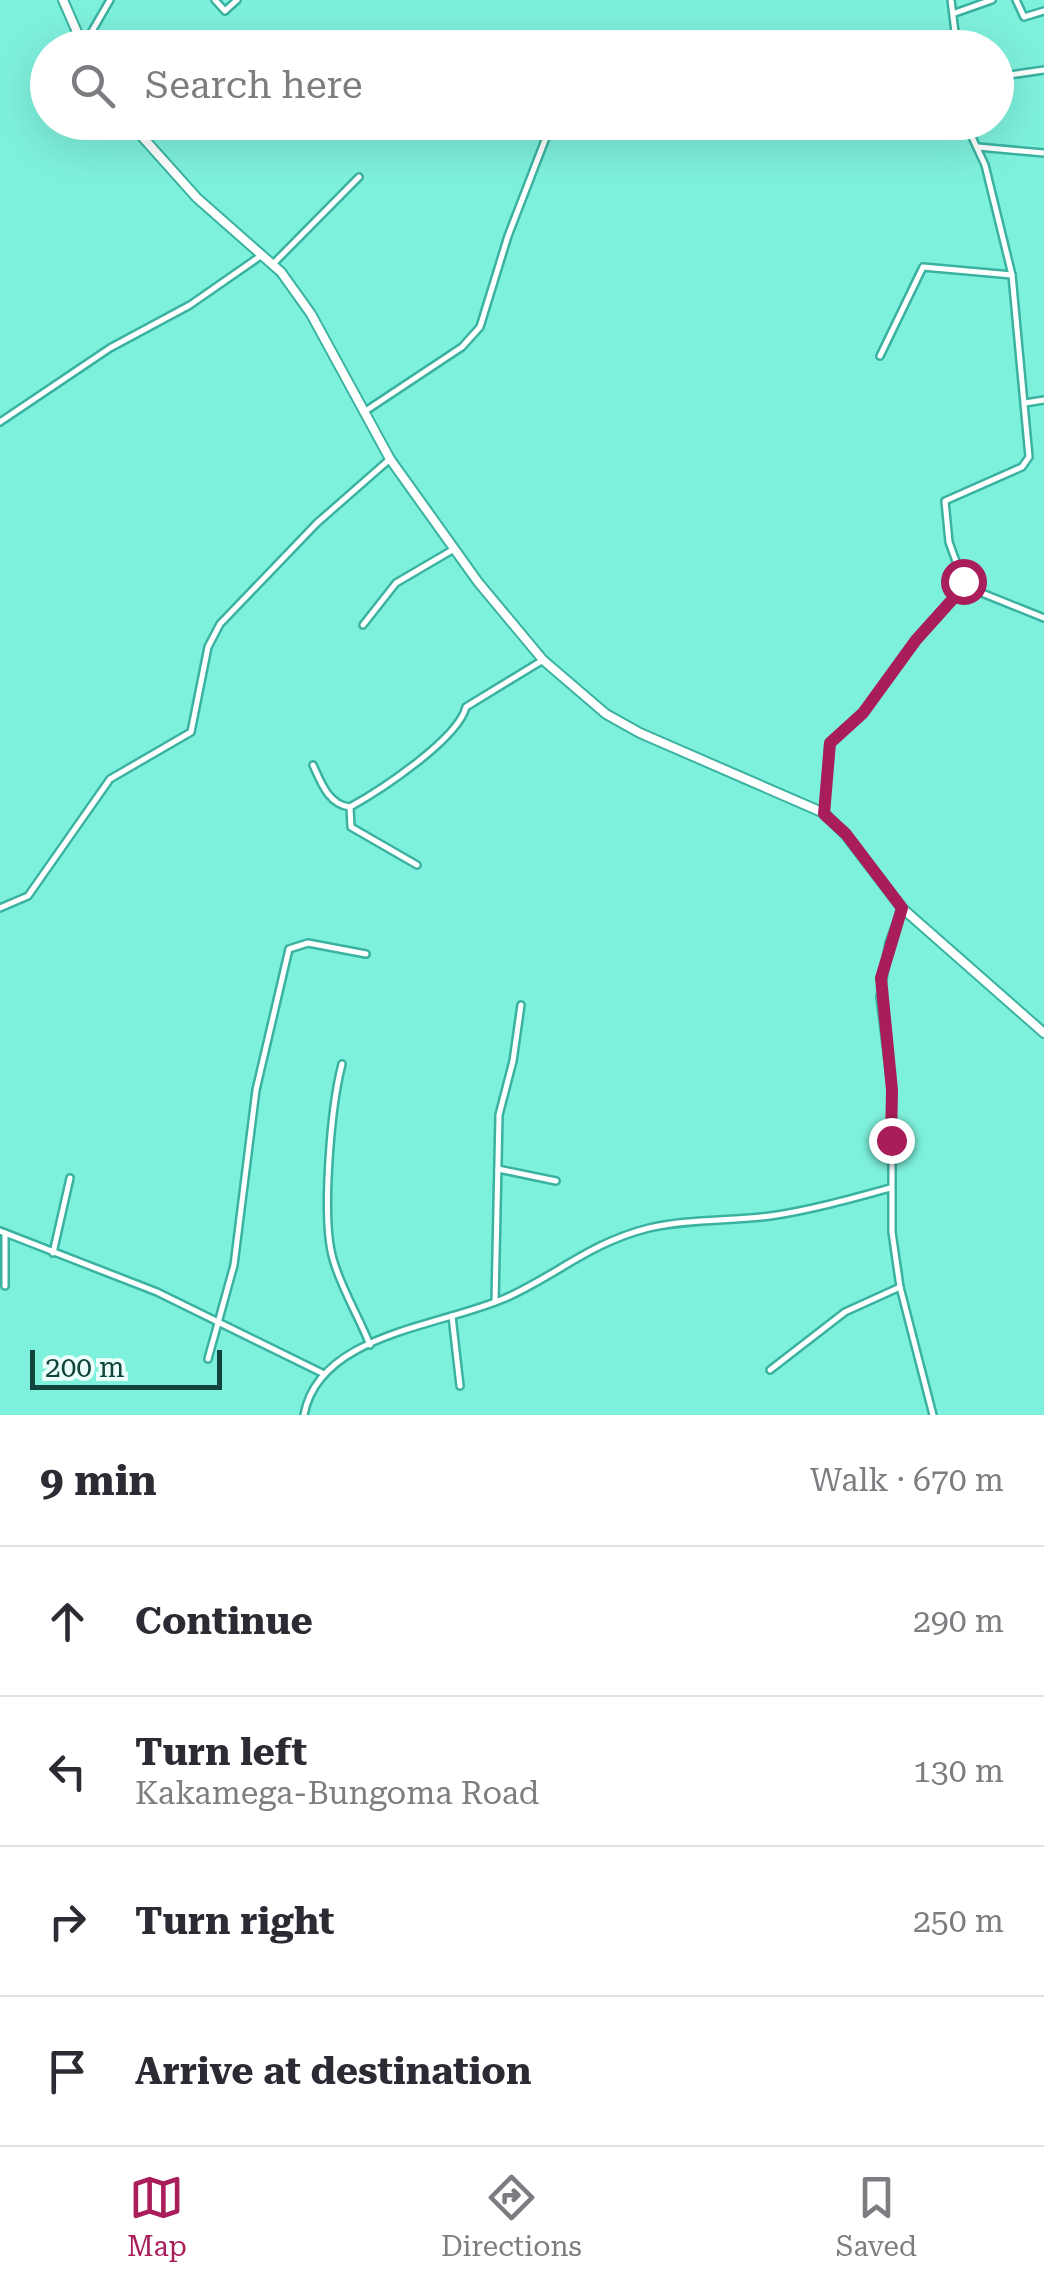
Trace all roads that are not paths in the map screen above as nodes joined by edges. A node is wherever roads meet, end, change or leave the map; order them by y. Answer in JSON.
{"nodes":[{"id":1,"x":62,"y":0,"type":"edge"},
{"id":2,"x":110,"y":0,"type":"edge"},
{"id":3,"x":214,"y":0,"type":"edge"},
{"id":4,"x":238,"y":0,"type":"edge"},
{"id":5,"x":951,"y":0,"type":"edge"},
{"id":6,"x":992,"y":0,"type":"edge"},
{"id":7,"x":1016,"y":0,"type":"edge"},
{"id":8,"x":1044,"y":11,"type":"edge"},
{"id":9,"x":955,"y":13,"type":"junction"},
{"id":10,"x":76,"y":30,"type":"edge"},
{"id":11,"x":93,"y":30,"type":"edge"},
{"id":12,"x":956,"y":30,"type":"edge"},
{"id":13,"x":1044,"y":70,"type":"edge"},
{"id":14,"x":1014,"y":74,"type":"edge"},
{"id":15,"x":146,"y":140,"type":"edge"},
{"id":16,"x":545,"y":140,"type":"edge"},
{"id":17,"x":974,"y":140,"type":"edge"},
{"id":18,"x":978,"y":147,"type":"junction"},
{"id":19,"x":1044,"y":153,"type":"edge"},
{"id":20,"x":359,"y":177,"type":"dead end"},
{"id":21,"x":262,"y":254,"type":"junction"},
{"id":22,"x":273,"y":264,"type":"junction"},
{"id":23,"x":1012,"y":275,"type":"junction"},
{"id":24,"x":880,"y":356,"type":"dead end"},
{"id":25,"x":1044,"y":400,"type":"edge"},
{"id":26,"x":1025,"y":403,"type":"junction"},
{"id":27,"x":364,"y":412,"type":"junction"},
{"id":28,"x":0,"y":422,"type":"edge"},
{"id":29,"x":390,"y":458,"type":"junction"},
{"id":30,"x":454,"y":549,"type":"junction"},
{"id":31,"x":962,"y":585,"type":"junction"},
{"id":32,"x":1044,"y":618,"type":"edge"},
{"id":33,"x":362,"y":625,"type":"dead end"},
{"id":34,"x":543,"y":660,"type":"junction"},
{"id":35,"x":313,"y":765,"type":"dead end"},
{"id":36,"x":350,"y":807,"type":"junction"},
{"id":37,"x":824,"y":814,"type":"junction"},
{"id":38,"x":417,"y":864,"type":"dead end"},
{"id":39,"x":0,"y":908,"type":"edge"},
{"id":40,"x":902,"y":908,"type":"junction"},
{"id":41,"x":366,"y":954,"type":"dead end"},
{"id":42,"x":521,"y":1005,"type":"dead end"},
{"id":43,"x":1044,"y":1034,"type":"edge"},
{"id":44,"x":342,"y":1064,"type":"dead end"},
{"id":45,"x":498,"y":1169,"type":"junction"},
{"id":46,"x":70,"y":1178,"type":"dead end"},
{"id":47,"x":556,"y":1181,"type":"dead end"},
{"id":48,"x":890,"y":1188,"type":"junction"},
{"id":49,"x":2,"y":1232,"type":"edge"},
{"id":50,"x":54,"y":1252,"type":"junction"},
{"id":51,"x":5,"y":1286,"type":"dead end"},
{"id":52,"x":900,"y":1287,"type":"junction"},
{"id":53,"x":495,"y":1302,"type":"junction"},
{"id":54,"x":452,"y":1316,"type":"junction"},
{"id":55,"x":220,"y":1323,"type":"junction"},
{"id":56,"x":370,"y":1345,"type":"junction"},
{"id":57,"x":208,"y":1359,"type":"dead end"},
{"id":58,"x":770,"y":1370,"type":"dead end"},
{"id":59,"x":323,"y":1374,"type":"junction"},
{"id":60,"x":460,"y":1386,"type":"dead end"},
{"id":61,"x":304,"y":1415,"type":"edge"},
{"id":62,"x":933,"y":1415,"type":"edge"}],
"edges":[{"from":1,"to":10,"type":"main road"},
{"from":2,"to":11,"type":"street"},
{"from":3,"to":4,"type":"street"},
{"from":5,"to":9,"type":"street"},
{"from":6,"to":9,"type":"street"},
{"from":7,"to":8,"type":"street"},
{"from":9,"to":12,"type":"street"},
{"from":13,"to":14,"type":"street"},
{"from":15,"to":21,"type":"main road"},
{"from":16,"to":27,"type":"street"},
{"from":17,"to":18,"type":"street"},
{"from":18,"to":19,"type":"street"},
{"from":18,"to":23,"type":"street"},
{"from":20,"to":22,"type":"street"},
{"from":21,"to":22,"type":"main road"},
{"from":21,"to":28,"type":"street"},
{"from":22,"to":27,"type":"main road"},
{"from":23,"to":24,"type":"street"},
{"from":23,"to":26,"type":"street"},
{"from":25,"to":26,"type":"street"},
{"from":26,"to":31,"type":"street"},
{"from":27,"to":29,"type":"main road"},
{"from":29,"to":30,"type":"main road"},
{"from":29,"to":39,"type":"street"},
{"from":30,"to":33,"type":"street"},
{"from":30,"to":34,"type":"main road"},
{"from":31,"to":32,"type":"street"},
{"from":31,"to":37,"type":"street"},
{"from":34,"to":36,"type":"street"},
{"from":34,"to":37,"type":"main road"},
{"from":35,"to":36,"type":"street"},
{"from":36,"to":38,"type":"street"},
{"from":37,"to":40,"type":"main road"},
{"from":40,"to":43,"type":"main road"},
{"from":40,"to":48,"type":"street"},
{"from":41,"to":55,"type":"street"},
{"from":42,"to":45,"type":"street"},
{"from":44,"to":56,"type":"street"},
{"from":45,"to":47,"type":"street"},
{"from":45,"to":53,"type":"street"},
{"from":46,"to":50,"type":"street"},
{"from":48,"to":52,"type":"street"},
{"from":48,"to":53,"type":"street"},
{"from":49,"to":50,"type":"street"},
{"from":49,"to":51,"type":"street"},
{"from":50,"to":55,"type":"street"},
{"from":52,"to":58,"type":"street"},
{"from":52,"to":62,"type":"street"},
{"from":53,"to":54,"type":"street"},
{"from":54,"to":56,"type":"street"},
{"from":54,"to":60,"type":"street"},
{"from":55,"to":57,"type":"street"},
{"from":55,"to":59,"type":"street"},
{"from":56,"to":59,"type":"street"},
{"from":59,"to":61,"type":"street"}]}
